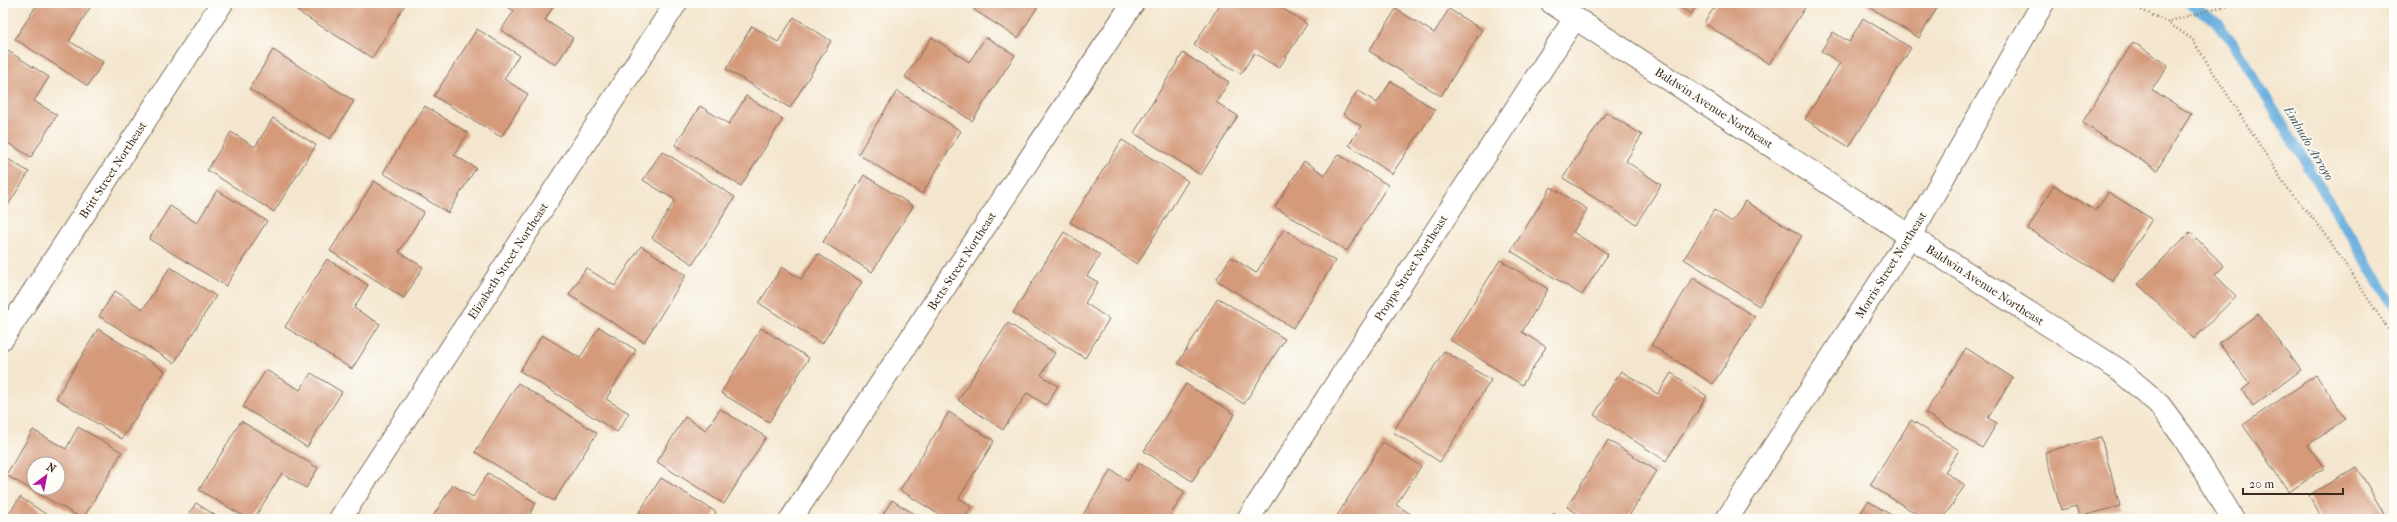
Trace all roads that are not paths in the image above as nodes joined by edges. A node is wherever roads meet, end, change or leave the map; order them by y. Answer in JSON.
{"nodes":[{"id":1,"x":222,"y":3,"type":"edge"},
{"id":2,"x":676,"y":3,"type":"edge"},
{"id":3,"x":1133,"y":3,"type":"edge"},
{"id":4,"x":1552,"y":3,"type":"edge"},
{"id":5,"x":2043,"y":3,"type":"edge"},
{"id":6,"x":1575,"y":18,"type":"junction"},
{"id":7,"x":1910,"y":236,"type":"junction"},
{"id":8,"x":3,"y":338,"type":"edge"},
{"id":9,"x":340,"y":519,"type":"edge"},
{"id":10,"x":791,"y":519,"type":"edge"},
{"id":11,"x":1248,"y":519,"type":"edge"},
{"id":12,"x":1727,"y":519,"type":"edge"},
{"id":13,"x":2233,"y":519,"type":"edge"}],
"edges":[{"from":1,"to":8,"type":"street","name":"Britt Street Northeast"},
{"from":2,"to":9,"type":"street","name":"Elizabeth Street Northeast"},
{"from":3,"to":10,"type":"street","name":"Betts Street Northeast"},
{"from":4,"to":6,"type":"street","name":"Baldwin Avenue Northeast"},
{"from":5,"to":7,"type":"street","name":"Morris Street Northeast"},
{"from":6,"to":7,"type":"street","name":"Baldwin Avenue Northeast"},
{"from":6,"to":11,"type":"street","name":"Propps Street Northeast"},
{"from":7,"to":12,"type":"street","name":"Morris Street Northeast"},
{"from":7,"to":13,"type":"street","name":"Baldwin Avenue Northeast"}]}
